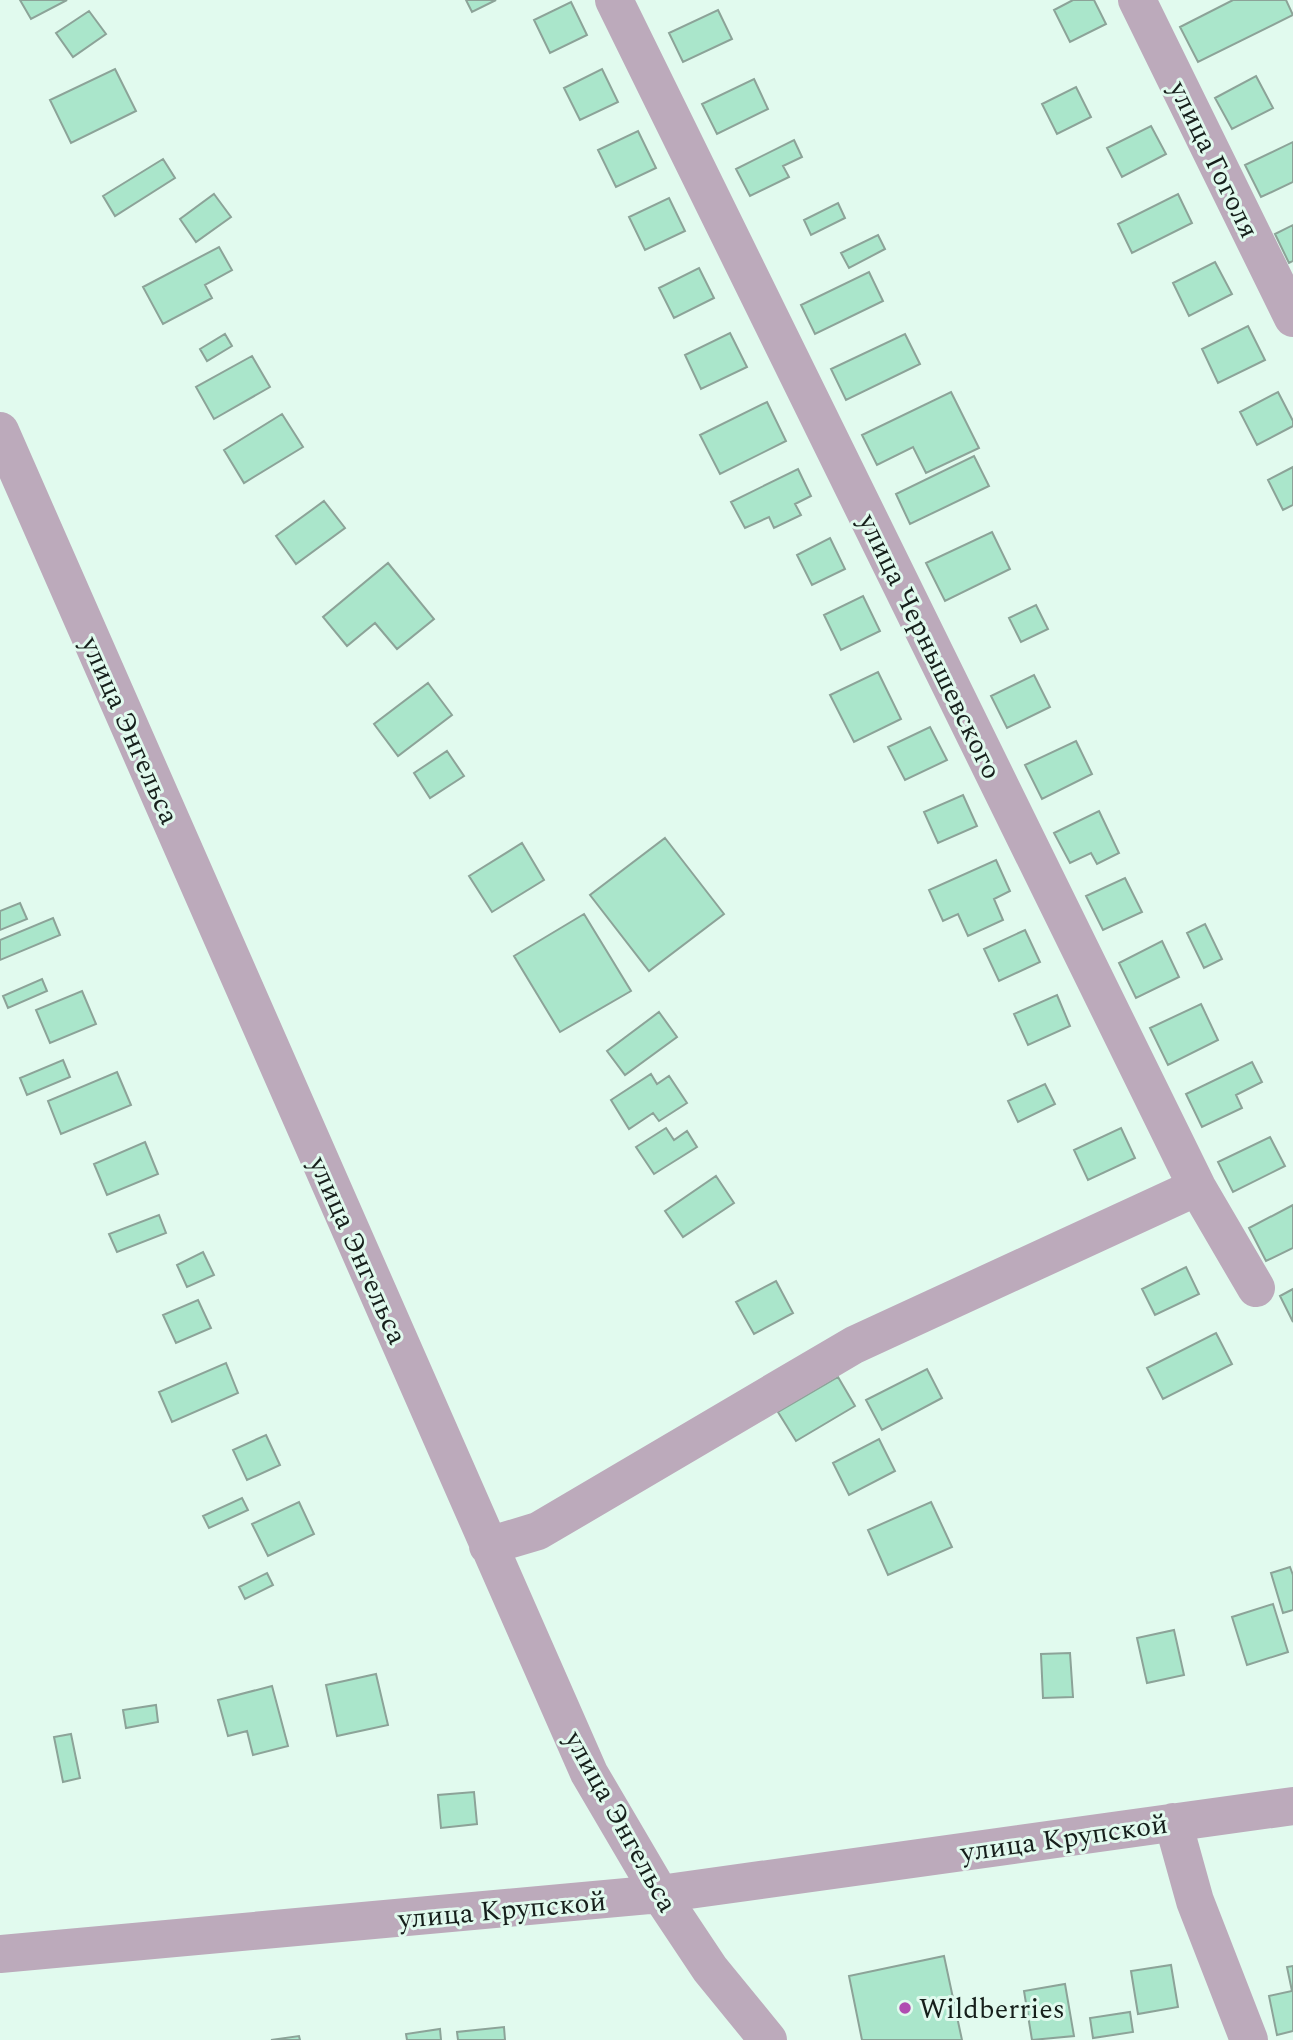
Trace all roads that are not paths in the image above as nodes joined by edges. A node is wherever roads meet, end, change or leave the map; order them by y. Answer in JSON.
{"nodes":[{"id":1,"x":614,"y":0,"type":"edge"},
{"id":2,"x":1137,"y":0,"type":"edge"},
{"id":3,"x":1293,"y":318,"type":"edge"},
{"id":4,"x":0,"y":431,"type":"edge"},
{"id":5,"x":1197,"y":1187,"type":"junction"},
{"id":6,"x":1256,"y":1288,"type":"dead end"},
{"id":7,"x":488,"y":1546,"type":"junction"},
{"id":8,"x":1293,"y":1806,"type":"edge"},
{"id":9,"x":1173,"y":1822,"type":"junction"},
{"id":10,"x":660,"y":1894,"type":"junction"},
{"id":11,"x":0,"y":1954,"type":"edge"},
{"id":12,"x":768,"y":2040,"type":"edge"},
{"id":13,"x":1249,"y":2040,"type":"edge"}],
"edges":[{"from":1,"to":5,"type":"street","name":"улица Чернышевского"},
{"from":2,"to":3,"type":"street","name":"улица Гоголя"},
{"from":4,"to":7,"type":"street","name":"улица Энгельса"},
{"from":5,"to":6,"type":"street","name":"улица Чернышевского"},
{"from":5,"to":7,"type":"street"},
{"from":7,"to":10,"type":"street","name":"улица Энгельса"},
{"from":8,"to":9,"type":"street","name":"улица Крупской"},
{"from":9,"to":10,"type":"street","name":"улица Крупской"},
{"from":9,"to":13,"type":"street"},
{"from":10,"to":11,"type":"street","name":"улица Крупской"},
{"from":10,"to":12,"type":"street","name":"улица Энгельса"}]}
